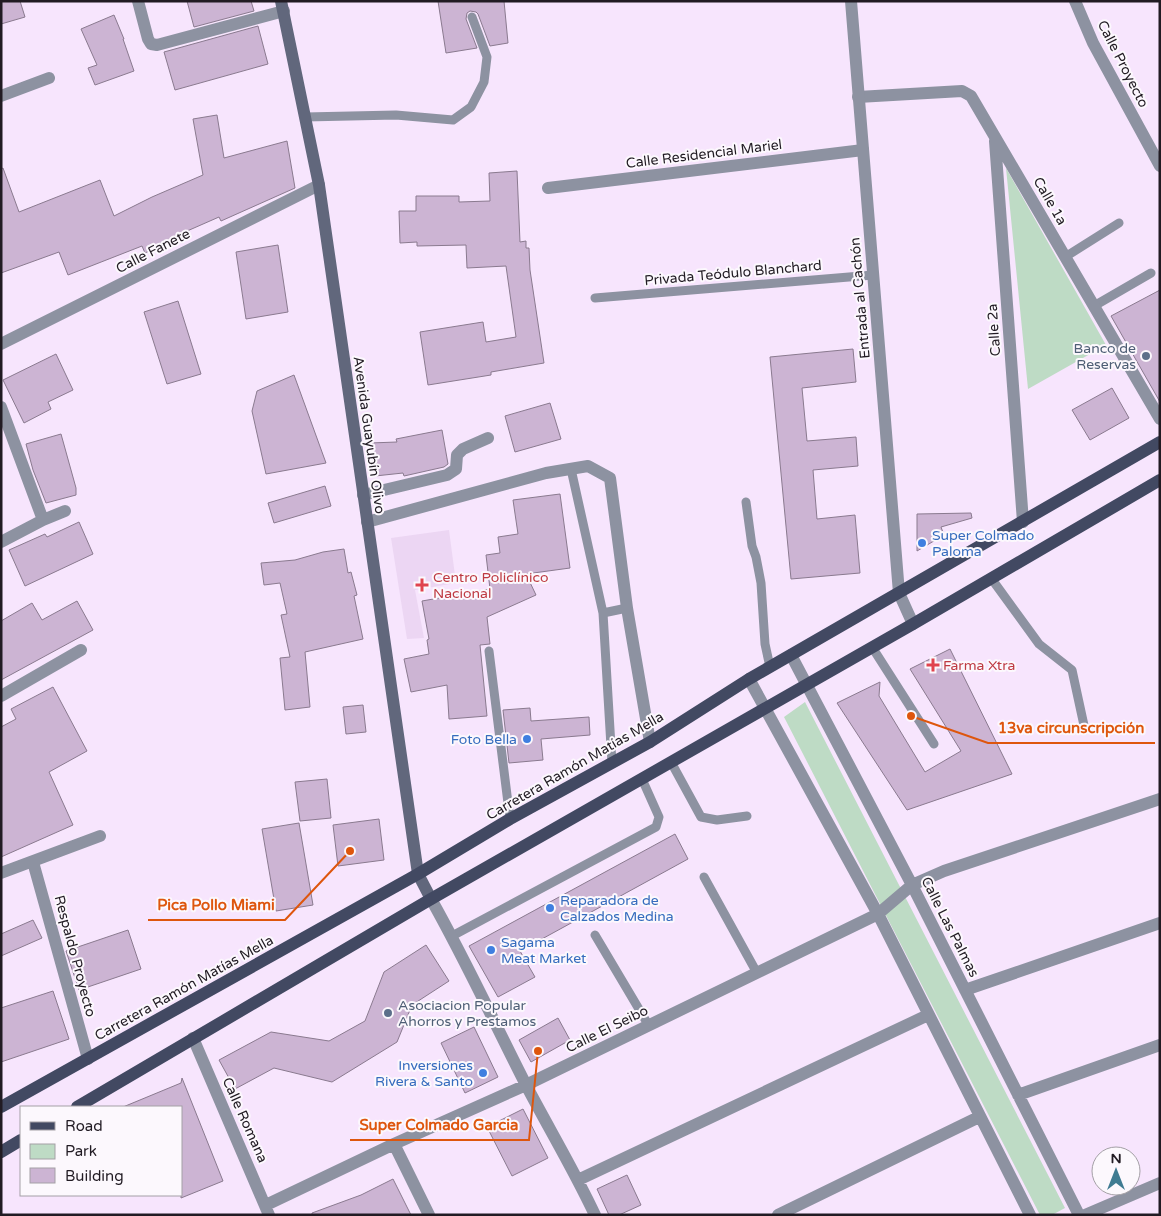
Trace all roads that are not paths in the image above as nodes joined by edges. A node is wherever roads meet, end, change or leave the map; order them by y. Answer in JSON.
{"nodes":[{"id":1,"x":138,"y":1,"type":"edge"},
{"id":2,"x":851,"y":1,"type":"edge"},
{"id":3,"x":1075,"y":1,"type":"edge"},
{"id":4,"x":283,"y":6,"type":"edge"},
{"id":5,"x":472,"y":17,"type":"dead end"},
{"id":6,"x":49,"y":78,"type":"dead end"},
{"id":7,"x":1,"y":96,"type":"edge"},
{"id":8,"x":858,"y":97,"type":"junction"},
{"id":9,"x":305,"y":117,"type":"junction"},
{"id":10,"x":995,"y":136,"type":"junction"},
{"id":11,"x":863,"y":150,"type":"junction"},
{"id":12,"x":1160,"y":166,"type":"edge"},
{"id":13,"x":319,"y":185,"type":"junction"},
{"id":14,"x":548,"y":188,"type":"dead end"},
{"id":15,"x":1119,"y":223,"type":"dead end"},
{"id":16,"x":1065,"y":257,"type":"junction"},
{"id":17,"x":1151,"y":273,"type":"dead end"},
{"id":18,"x":873,"y":275,"type":"junction"},
{"id":19,"x":595,"y":298,"type":"dead end"},
{"id":20,"x":1094,"y":306,"type":"junction"},
{"id":21,"x":1,"y":344,"type":"edge"},
{"id":22,"x":1,"y":407,"type":"edge"},
{"id":23,"x":1160,"y":419,"type":"edge"},
{"id":24,"x":488,"y":438,"type":"dead end"},
{"id":25,"x":1160,"y":442,"type":"edge"},
{"id":26,"x":572,"y":469,"type":"junction"},
{"id":27,"x":1160,"y":480,"type":"edge"},
{"id":28,"x":363,"y":495,"type":"junction"},
{"id":29,"x":746,"y":502,"type":"dead end"},
{"id":30,"x":64,"y":511,"type":"dead end"},
{"id":31,"x":43,"y":520,"type":"junction"},
{"id":32,"x":367,"y":522,"type":"junction"},
{"id":33,"x":1023,"y":522,"type":"junction"},
{"id":34,"x":1,"y":542,"type":"edge"},
{"id":35,"x":991,"y":578,"type":"junction"},
{"id":36,"x":899,"y":593,"type":"junction"},
{"id":37,"x":627,"y":608,"type":"junction"},
{"id":38,"x":603,"y":613,"type":"junction"},
{"id":39,"x":913,"y":624,"type":"junction"},
{"id":40,"x":872,"y":647,"type":"junction"},
{"id":41,"x":81,"y":650,"type":"dead end"},
{"id":42,"x":489,"y":651,"type":"dead end"},
{"id":43,"x":791,"y":656,"type":"junction"},
{"id":44,"x":770,"y":667,"type":"junction"},
{"id":45,"x":749,"y":679,"type":"junction"},
{"id":46,"x":807,"y":684,"type":"junction"},
{"id":47,"x":1,"y":696,"type":"edge"},
{"id":48,"x":766,"y":708,"type":"junction"},
{"id":49,"x":1086,"y":730,"type":"dead end"},
{"id":50,"x":650,"y":742,"type":"junction"},
{"id":51,"x":934,"y":744,"type":"dead end"},
{"id":52,"x":671,"y":762,"type":"junction"},
{"id":53,"x":612,"y":763,"type":"junction"},
{"id":54,"x":642,"y":779,"type":"junction"},
{"id":55,"x":1160,"y":799,"type":"edge"},
{"id":56,"x":747,"y":816,"type":"dead end"},
{"id":57,"x":510,"y":819,"type":"junction"},
{"id":58,"x":100,"y":836,"type":"dead end"},
{"id":59,"x":33,"y":862,"type":"junction"},
{"id":60,"x":1,"y":873,"type":"edge"},
{"id":61,"x":418,"y":874,"type":"junction"},
{"id":62,"x":704,"y":877,"type":"dead end"},
{"id":63,"x":912,"y":886,"type":"junction"},
{"id":64,"x":431,"y":900,"type":"junction"},
{"id":65,"x":878,"y":914,"type":"junction"},
{"id":66,"x":1160,"y":923,"type":"edge"},
{"id":67,"x":595,"y":935,"type":"dead end"},
{"id":68,"x":452,"y":936,"type":"junction"},
{"id":69,"x":757,"y":973,"type":"junction"},
{"id":70,"x":965,"y":990,"type":"junction"},
{"id":71,"x":928,"y":1015,"type":"junction"},
{"id":72,"x":649,"y":1026,"type":"junction"},
{"id":73,"x":193,"y":1038,"type":"junction"},
{"id":74,"x":1160,"y":1044,"type":"edge"},
{"id":75,"x":88,"y":1059,"type":"junction"},
{"id":76,"x":526,"y":1086,"type":"junction"},
{"id":77,"x":1018,"y":1095,"type":"junction"},
{"id":78,"x":79,"y":1106,"type":"edge"},
{"id":79,"x":1,"y":1107,"type":"edge"},
{"id":80,"x":979,"y":1117,"type":"junction"},
{"id":81,"x":20,"y":1141,"type":"edge"},
{"id":82,"x":394,"y":1144,"type":"junction"},
{"id":83,"x":1,"y":1152,"type":"edge"},
{"id":84,"x":578,"y":1180,"type":"junction"},
{"id":85,"x":1160,"y":1183,"type":"edge"},
{"id":86,"x":268,"y":1210,"type":"edge"},
{"id":87,"x":429,"y":1215,"type":"edge"},
{"id":88,"x":595,"y":1215,"type":"edge"},
{"id":89,"x":778,"y":1215,"type":"edge"},
{"id":90,"x":1030,"y":1215,"type":"edge"},
{"id":91,"x":1079,"y":1215,"type":"edge"},
{"id":92,"x":1085,"y":1215,"type":"edge"}],
"edges":[{"from":1,"to":4,"type":"street"},
{"from":2,"to":8,"type":"street","name":"Entrada al Cachón"},
{"from":3,"to":12,"type":"street","name":"Calle Proyecto"},
{"from":4,"to":9,"type":"main road","name":"Avenida Guayubín Olivo"},
{"from":5,"to":9,"type":"lane"},
{"from":6,"to":7,"type":"street"},
{"from":8,"to":10,"type":"street","name":"Calle 1a"},
{"from":8,"to":11,"type":"street","name":"Entrada al Cachón"},
{"from":9,"to":13,"type":"main road","name":"Avenida Guayubín Olivo"},
{"from":10,"to":16,"type":"street","name":"Calle 1a"},
{"from":10,"to":33,"type":"street","name":"Calle 2a"},
{"from":11,"to":14,"type":"street","name":"Calle Residencial Mariel"},
{"from":11,"to":18,"type":"street","name":"Entrada al Cachón"},
{"from":13,"to":21,"type":"street","name":"Calle Fanete"},
{"from":13,"to":28,"type":"main road","name":"Avenida Guayubín Olivo"},
{"from":15,"to":16,"type":"lane"},
{"from":16,"to":20,"type":"street","name":"Calle 1a"},
{"from":17,"to":20,"type":"lane"},
{"from":18,"to":19,"type":"lane","name":"Privada Teódulo Blanchard"},
{"from":18,"to":36,"type":"street","name":"Entrada al Cachón"},
{"from":20,"to":23,"type":"street","name":"Calle 1a"},
{"from":22,"to":31,"type":"street"},
{"from":24,"to":28,"type":"street"},
{"from":25,"to":33,"type":"main road","name":"Carretera Ramón Matías Mella"},
{"from":26,"to":32,"type":"street"},
{"from":26,"to":37,"type":"street"},
{"from":26,"to":38,"type":"lane"},
{"from":27,"to":35,"type":"main road"},
{"from":28,"to":32,"type":"main road","name":"Avenida Guayubín Olivo"},
{"from":29,"to":44,"type":"lane"},
{"from":30,"to":31,"type":"street"},
{"from":31,"to":34,"type":"street"},
{"from":32,"to":61,"type":"main road","name":"Avenida Guayubín Olivo"},
{"from":33,"to":36,"type":"main road","name":"Carretera Ramón Matías Mella"},
{"from":35,"to":39,"type":"main road"},
{"from":35,"to":49,"type":"lane"},
{"from":36,"to":39,"type":"street","name":"Entrada al Cachón"},
{"from":36,"to":43,"type":"main road","name":"Carretera Ramón Matías Mella"},
{"from":37,"to":38,"type":"lane"},
{"from":37,"to":50,"type":"street"},
{"from":38,"to":53,"type":"lane"},
{"from":39,"to":40,"type":"main road"},
{"from":40,"to":46,"type":"main road"},
{"from":40,"to":51,"type":"lane"},
{"from":41,"to":47,"type":"street"},
{"from":42,"to":57,"type":"lane"},
{"from":43,"to":44,"type":"main road","name":"Carretera Ramón Matías Mella"},
{"from":43,"to":46,"type":"street","name":"Calle Las Palmas"},
{"from":44,"to":45,"type":"main road","name":"Carretera Ramón Matías Mella"},
{"from":45,"to":48,"type":"street"},
{"from":45,"to":50,"type":"main road","name":"Carretera Ramón Matías Mella"},
{"from":46,"to":48,"type":"main road"},
{"from":46,"to":63,"type":"street","name":"Calle Las Palmas"},
{"from":48,"to":52,"type":"main road"},
{"from":48,"to":65,"type":"street"},
{"from":50,"to":53,"type":"main road","name":"Carretera Ramón Matías Mella"},
{"from":52,"to":54,"type":"main road"},
{"from":52,"to":56,"type":"lane"},
{"from":53,"to":57,"type":"main road","name":"Carretera Ramón Matías Mella"},
{"from":54,"to":64,"type":"main road"},
{"from":54,"to":68,"type":"lane"},
{"from":55,"to":63,"type":"street","name":"Calle El Seibo"},
{"from":57,"to":61,"type":"main road","name":"Carretera Ramón Matías Mella"},
{"from":58,"to":59,"type":"street"},
{"from":59,"to":60,"type":"street"},
{"from":59,"to":75,"type":"street","name":"Respaldo Proyecto"},
{"from":61,"to":64,"type":"main road","name":"Avenida Guayubín Olivo"},
{"from":61,"to":75,"type":"main road","name":"Carretera Ramón Matías Mella"},
{"from":62,"to":69,"type":"lane"},
{"from":63,"to":65,"type":"street","name":"Calle El Seibo"},
{"from":63,"to":70,"type":"street","name":"Calle Las Palmas"},
{"from":64,"to":68,"type":"street"},
{"from":64,"to":73,"type":"main road"},
{"from":65,"to":69,"type":"street","name":"Calle El Seibo"},
{"from":65,"to":71,"type":"street"},
{"from":66,"to":70,"type":"street"},
{"from":67,"to":72,"type":"lane"},
{"from":68,"to":76,"type":"street"},
{"from":69,"to":72,"type":"street","name":"Calle El Seibo"},
{"from":70,"to":77,"type":"street","name":"Calle Las Palmas"},
{"from":71,"to":80,"type":"street"},
{"from":71,"to":84,"type":"street"},
{"from":72,"to":76,"type":"street","name":"Calle El Seibo"},
{"from":73,"to":78,"type":"main road"},
{"from":73,"to":86,"type":"street","name":"Calle Romana"},
{"from":74,"to":77,"type":"street"},
{"from":75,"to":79,"type":"main road","name":"Carretera Ramón Matías Mella"},
{"from":76,"to":82,"type":"street","name":"Calle El Seibo"},
{"from":76,"to":84,"type":"street"},
{"from":77,"to":91,"type":"street","name":"Calle Las Palmas"},
{"from":80,"to":89,"type":"street"},
{"from":80,"to":90,"type":"street"},
{"from":81,"to":83,"type":"main road"},
{"from":82,"to":86,"type":"street","name":"Calle El Seibo"},
{"from":82,"to":87,"type":"street"},
{"from":84,"to":88,"type":"street"},
{"from":85,"to":92,"type":"street"}]}
